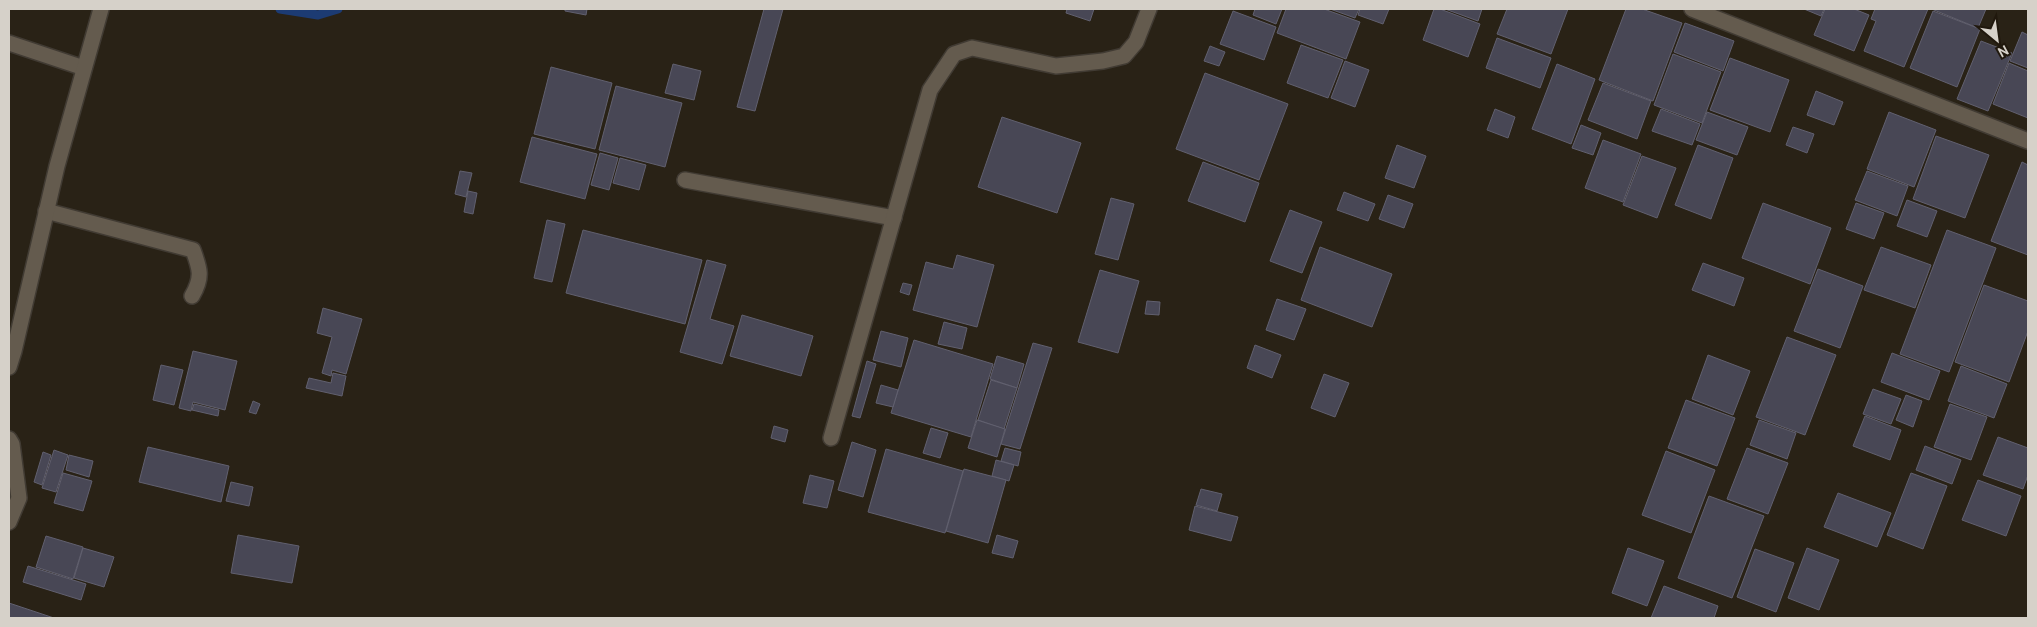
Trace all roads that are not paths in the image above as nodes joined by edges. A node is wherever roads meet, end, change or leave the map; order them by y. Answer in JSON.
{"nodes":[{"id":1,"x":101,"y":9,"type":"edge"},
{"id":2,"x":1149,"y":9,"type":"edge"},
{"id":3,"x":1692,"y":9,"type":"edge"},
{"id":4,"x":9,"y":43,"type":"edge"},
{"id":5,"x":84,"y":68,"type":"junction"},
{"id":6,"x":2028,"y":141,"type":"edge"},
{"id":7,"x":685,"y":180,"type":"dead end"},
{"id":8,"x":46,"y":211,"type":"junction"},
{"id":9,"x":894,"y":218,"type":"junction"},
{"id":10,"x":192,"y":296,"type":"dead end"},
{"id":11,"x":9,"y":367,"type":"edge"},
{"id":12,"x":831,"y":438,"type":"dead end"},
{"id":13,"x":9,"y":439,"type":"edge"},
{"id":14,"x":9,"y":522,"type":"edge"}],
"edges":[{"from":1,"to":5,"type":"street"},
{"from":2,"to":9,"type":"street"},
{"from":3,"to":6,"type":"street"},
{"from":4,"to":5,"type":"street"},
{"from":5,"to":8,"type":"street"},
{"from":7,"to":9,"type":"street"},
{"from":8,"to":10,"type":"street"},
{"from":8,"to":11,"type":"street"},
{"from":9,"to":12,"type":"street"},
{"from":13,"to":14,"type":"street"}]}
